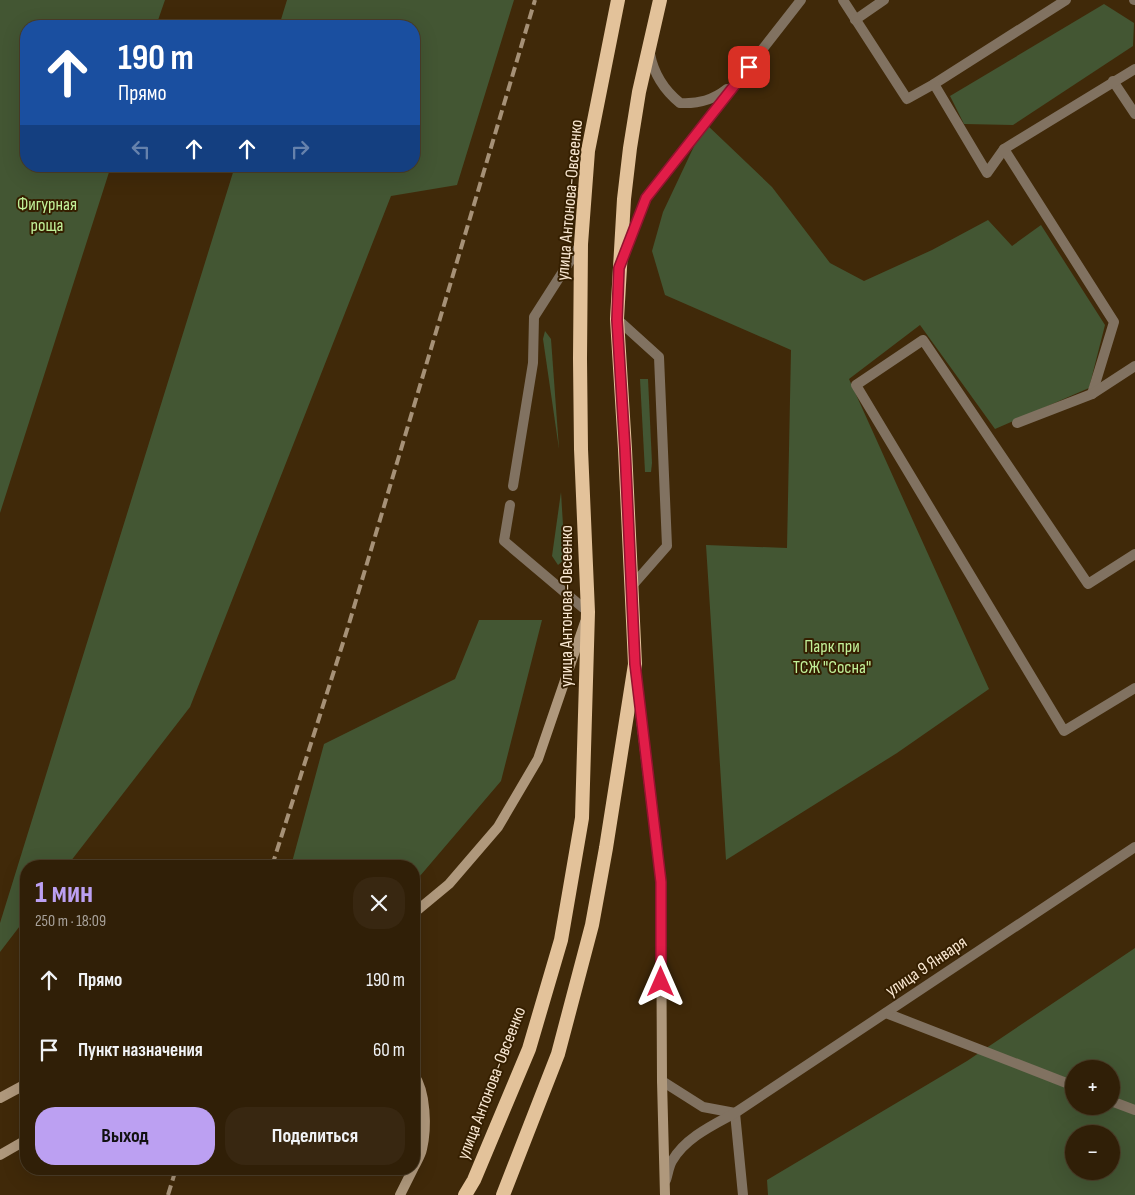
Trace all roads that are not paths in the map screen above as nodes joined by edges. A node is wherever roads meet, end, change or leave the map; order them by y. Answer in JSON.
{"nodes":[{"id":1,"x":618,"y":0,"type":"edge"},
{"id":2,"x":660,"y":0,"type":"edge"},
{"id":3,"x":801,"y":0,"type":"edge"},
{"id":4,"x":843,"y":0,"type":"edge"},
{"id":5,"x":884,"y":0,"type":"edge"},
{"id":6,"x":1066,"y":0,"type":"edge"},
{"id":7,"x":856,"y":20,"type":"junction"},
{"id":8,"x":649,"y":49,"type":"junction"},
{"id":9,"x":1135,"y":69,"type":"edge"},
{"id":10,"x":738,"y":80,"type":"junction"},
{"id":11,"x":1114,"y":82,"type":"junction"},
{"id":12,"x":934,"y":84,"type":"junction"},
{"id":13,"x":1135,"y":114,"type":"edge"},
{"id":14,"x":1004,"y":149,"type":"junction"},
{"id":15,"x":581,"y":244,"type":"junction"},
{"id":16,"x":619,"y":268,"type":"junction"},
{"id":17,"x":617,"y":320,"type":"junction"},
{"id":18,"x":1135,"y":366,"type":"edge"},
{"id":19,"x":1092,"y":394,"type":"junction"},
{"id":20,"x":1017,"y":423,"type":"dead end"},
{"id":21,"x":513,"y":486,"type":"dead end"},
{"id":22,"x":510,"y":505,"type":"dead end"},
{"id":23,"x":1135,"y":554,"type":"edge"},
{"id":24,"x":631,"y":586,"type":"junction"},
{"id":25,"x":588,"y":612,"type":"junction"},
{"id":26,"x":635,"y":664,"type":"junction"},
{"id":27,"x":1135,"y":688,"type":"edge"},
{"id":28,"x":1135,"y":847,"type":"edge"},
{"id":29,"x":420,"y":908,"type":"edge"},
{"id":30,"x":886,"y":1012,"type":"junction"},
{"id":31,"x":662,"y":1082,"type":"junction"},
{"id":32,"x":1065,"y":1082,"type":"edge"},
{"id":33,"x":20,"y":1087,"type":"edge"},
{"id":34,"x":420,"y":1089,"type":"edge"},
{"id":35,"x":0,"y":1098,"type":"edge"},
{"id":36,"x":1120,"y":1104,"type":"edge"},
{"id":37,"x":1135,"y":1110,"type":"edge"},
{"id":38,"x":735,"y":1113,"type":"junction"},
{"id":39,"x":20,"y":1143,"type":"edge"},
{"id":40,"x":420,"y":1154,"type":"edge"},
{"id":41,"x":0,"y":1155,"type":"edge"},
{"id":42,"x":410,"y":1175,"type":"edge"},
{"id":43,"x":665,"y":1183,"type":"junction"},
{"id":44,"x":400,"y":1195,"type":"edge"},
{"id":45,"x":465,"y":1195,"type":"edge"},
{"id":46,"x":503,"y":1195,"type":"edge"},
{"id":47,"x":665,"y":1195,"type":"edge"},
{"id":48,"x":743,"y":1195,"type":"edge"}],
"edges":[{"from":1,"to":15,"type":"highway","name":"улица Антонова-Овсеенко"},
{"from":2,"to":8,"type":"highway"},
{"from":3,"to":10,"type":"street"},
{"from":4,"to":7,"type":"street"},
{"from":5,"to":7,"type":"street"},
{"from":6,"to":12,"type":"street"},
{"from":7,"to":12,"type":"street"},
{"from":8,"to":10,"type":"street"},
{"from":8,"to":16,"type":"highway"},
{"from":9,"to":11,"type":"street"},
{"from":10,"to":16,"type":"street"},
{"from":11,"to":13,"type":"street"},
{"from":11,"to":14,"type":"street"},
{"from":12,"to":14,"type":"street"},
{"from":14,"to":19,"type":"street"},
{"from":15,"to":21,"type":"street"},
{"from":15,"to":25,"type":"highway","name":"улица Антонова-Овсеенко"},
{"from":16,"to":17,"type":"highway"},
{"from":17,"to":24,"type":"highway"},
{"from":17,"to":24,"type":"street"},
{"from":18,"to":19,"type":"street"},
{"from":19,"to":20,"type":"street"},
{"from":22,"to":25,"type":"street"},
{"from":23,"to":27,"type":"street"},
{"from":24,"to":26,"type":"highway"},
{"from":25,"to":29,"type":"main road"},
{"from":25,"to":45,"type":"highway","name":"улица Антонова-Овсеенко"},
{"from":26,"to":31,"type":"main road"},
{"from":26,"to":46,"type":"highway"},
{"from":28,"to":30,"type":"street","name":"улица 9 Января"},
{"from":30,"to":32,"type":"street"},
{"from":30,"to":38,"type":"street","name":"улица 9 Января"},
{"from":31,"to":38,"type":"street"},
{"from":31,"to":43,"type":"main road"},
{"from":33,"to":35,"type":"main road"},
{"from":34,"to":40,"type":"main road"},
{"from":36,"to":37,"type":"street"},
{"from":38,"to":43,"type":"street","name":"улица 9 Января"},
{"from":38,"to":48,"type":"street"},
{"from":39,"to":41,"type":"main road"},
{"from":42,"to":44,"type":"main road"},
{"from":43,"to":47,"type":"main road"}]}
